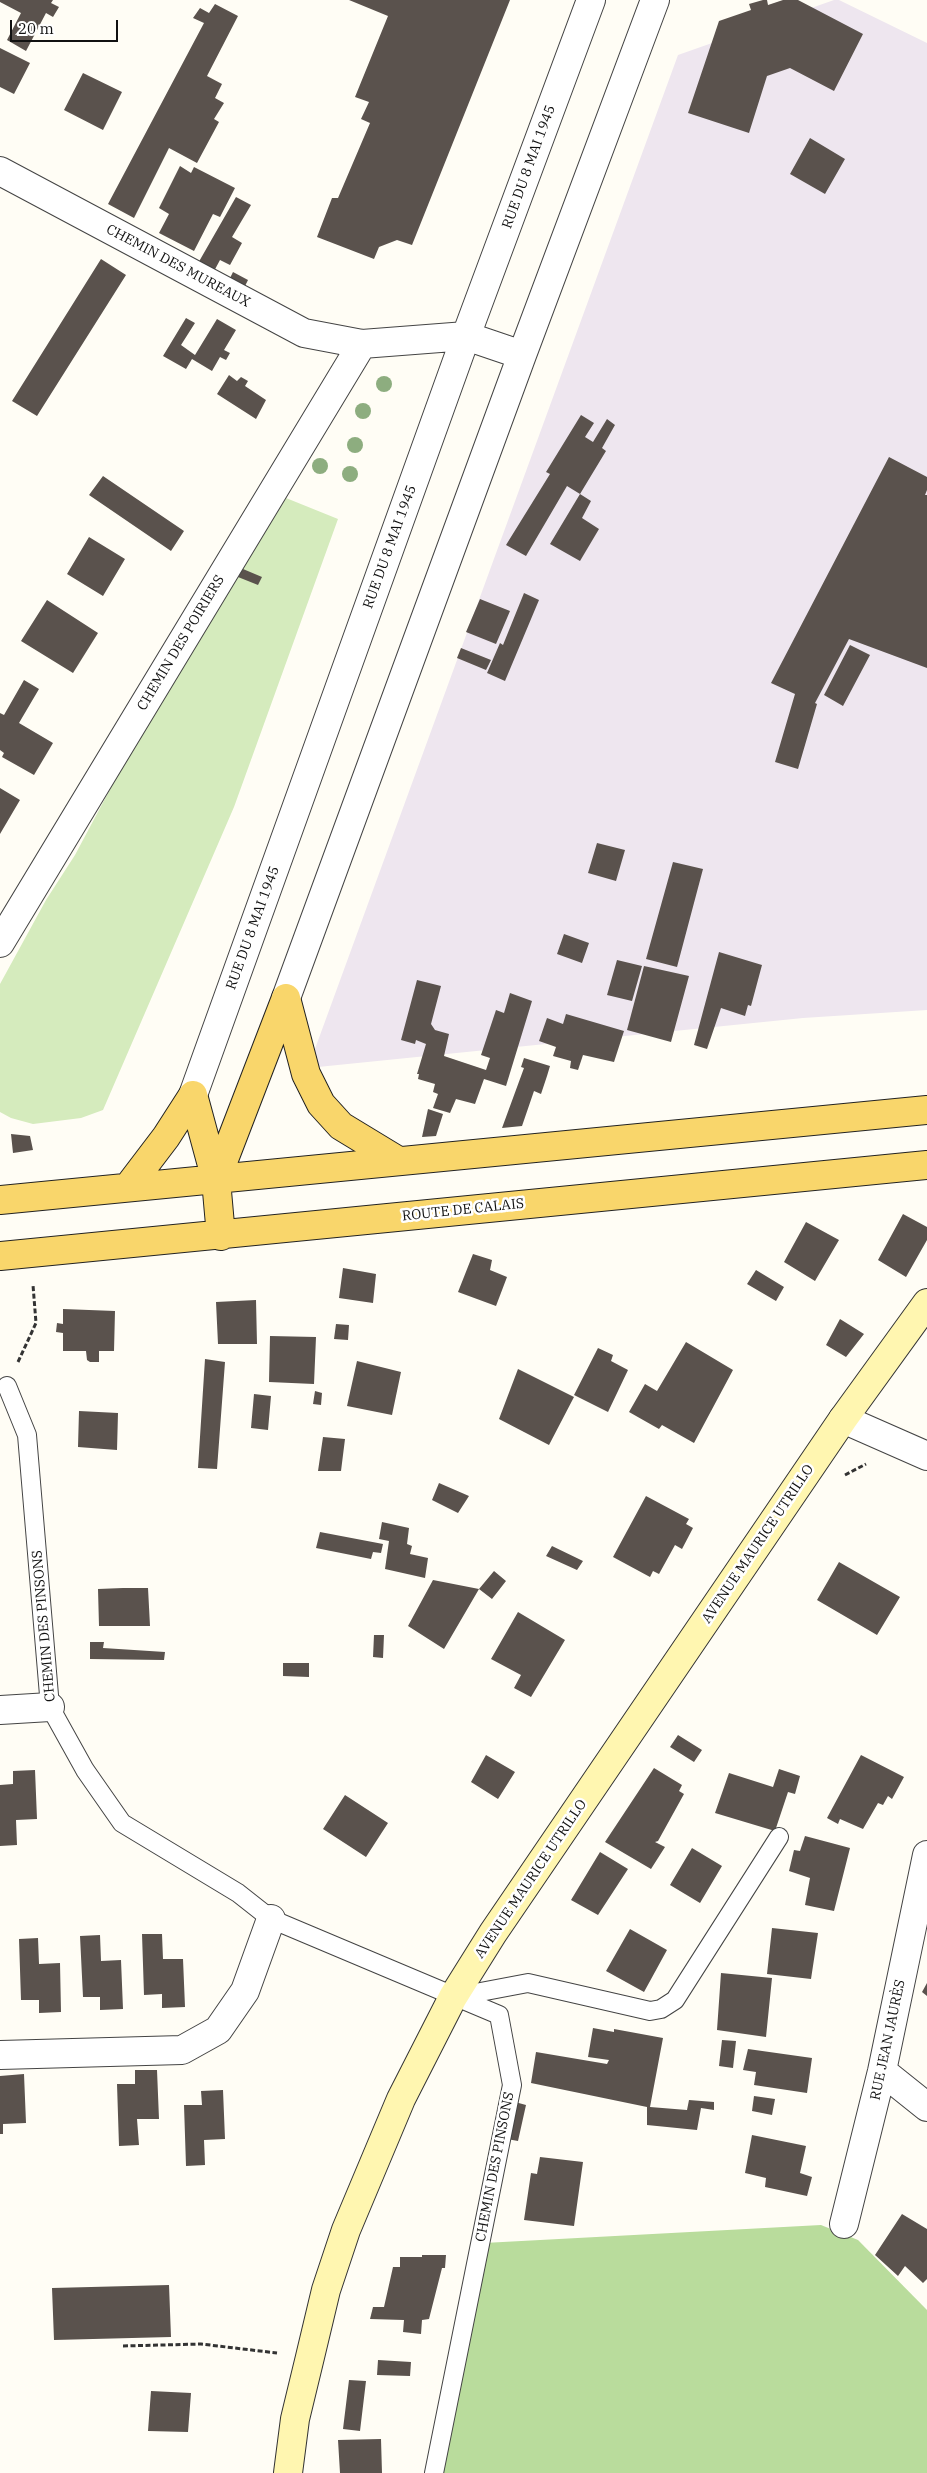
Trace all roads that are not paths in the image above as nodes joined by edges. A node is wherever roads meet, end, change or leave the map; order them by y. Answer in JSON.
{"nodes":[{"id":1,"x":591,"y":0,"type":"edge"},
{"id":2,"x":655,"y":0,"type":"edge"},
{"id":3,"x":0,"y":170,"type":"edge"},
{"id":4,"x":466,"y":336,"type":"junction"},
{"id":5,"x":362,"y":344,"type":"junction"},
{"id":6,"x":522,"y":354,"type":"junction"},
{"id":7,"x":0,"y":943,"type":"edge"},
{"id":8,"x":286,"y":998,"type":"junction"},
{"id":9,"x":193,"y":1095,"type":"junction"},
{"id":10,"x":927,"y":1110,"type":"edge"},
{"id":11,"x":397,"y":1160,"type":"junction"},
{"id":12,"x":927,"y":1165,"type":"edge"},
{"id":13,"x":216,"y":1180,"type":"junction"},
{"id":14,"x":128,"y":1187,"type":"junction"},
{"id":15,"x":1,"y":1199,"type":"edge"},
{"id":16,"x":221,"y":1236,"type":"junction"},
{"id":17,"x":0,"y":1256,"type":"edge"},
{"id":18,"x":927,"y":1288,"type":"edge"},
{"id":19,"x":927,"y":1303,"type":"edge"},
{"id":20,"x":896,"y":1343,"type":"junction"},
{"id":21,"x":7,"y":1386,"type":"road end"},
{"id":22,"x":843,"y":1419,"type":"junction"},
{"id":23,"x":927,"y":1456,"type":"edge"},
{"id":24,"x":50,"y":1707,"type":"junction"},
{"id":25,"x":0,"y":1710,"type":"edge"},
{"id":26,"x":779,"y":1837,"type":"dead end"},
{"id":27,"x":927,"y":1856,"type":"edge"},
{"id":28,"x":271,"y":1919,"type":"junction"},
{"id":29,"x":454,"y":1998,"type":"junction"},
{"id":30,"x":0,"y":2055,"type":"edge"},
{"id":31,"x":882,"y":2071,"type":"junction"},
{"id":32,"x":927,"y":2107,"type":"edge"},
{"id":33,"x":844,"y":2224,"type":"dead end"},
{"id":34,"x":288,"y":2473,"type":"edge"},
{"id":35,"x":434,"y":2473,"type":"edge"}],
"edges":[{"from":1,"to":4,"type":"street","name":"RUE DU 8 MAI 1945"},
{"from":2,"to":6,"type":"street"},
{"from":3,"to":5,"type":"street","name":"CHEMIN DES MUREAUX"},
{"from":4,"to":5,"type":"street","name":"CHEMIN DES MUREAUX"},
{"from":4,"to":6,"type":"street"},
{"from":4,"to":9,"type":"street","name":"RUE DU 8 MAI 1945"},
{"from":5,"to":7,"type":"street","name":"CHEMIN DES POIRIERS"},
{"from":6,"to":8,"type":"street"},
{"from":8,"to":11,"type":"main road"},
{"from":8,"to":13,"type":"main road"},
{"from":9,"to":13,"type":"main road"},
{"from":9,"to":14,"type":"main road"},
{"from":10,"to":11,"type":"main road"},
{"from":11,"to":13,"type":"main road"},
{"from":12,"to":16,"type":"main road","name":"ROUTE DE CALAIS"},
{"from":13,"to":14,"type":"main road"},
{"from":13,"to":16,"type":"main road"},
{"from":14,"to":15,"type":"main road"},
{"from":16,"to":17,"type":"main road","name":"ROUTE DE CALAIS"},
{"from":18,"to":20,"type":"main road","name":"AVENUE MAURICE UTRILLO"},
{"from":19,"to":20,"type":"main road","name":"AVENUE MAURICE UTRILLO"},
{"from":20,"to":22,"type":"main road","name":"AVENUE MAURICE UTRILLO"},
{"from":21,"to":24,"type":"lane","name":"CHEMIN DES PINSONS"},
{"from":22,"to":23,"type":"street"},
{"from":22,"to":29,"type":"main road","name":"AVENUE MAURICE UTRILLO"},
{"from":24,"to":25,"type":"street"},
{"from":24,"to":28,"type":"lane","name":"CHEMIN DES PINSONS"},
{"from":26,"to":29,"type":"lane"},
{"from":27,"to":31,"type":"street","name":"RUE JEAN JAURÈS"},
{"from":28,"to":29,"type":"lane","name":"CHEMIN DES PINSONS"},
{"from":28,"to":30,"type":"street"},
{"from":29,"to":34,"type":"main road","name":"AVENUE MAURICE UTRILLO"},
{"from":29,"to":35,"type":"lane","name":"CHEMIN DES PINSONS"},
{"from":31,"to":32,"type":"street"},
{"from":31,"to":33,"type":"street","name":"RUE JEAN JAURÈS"}]}
